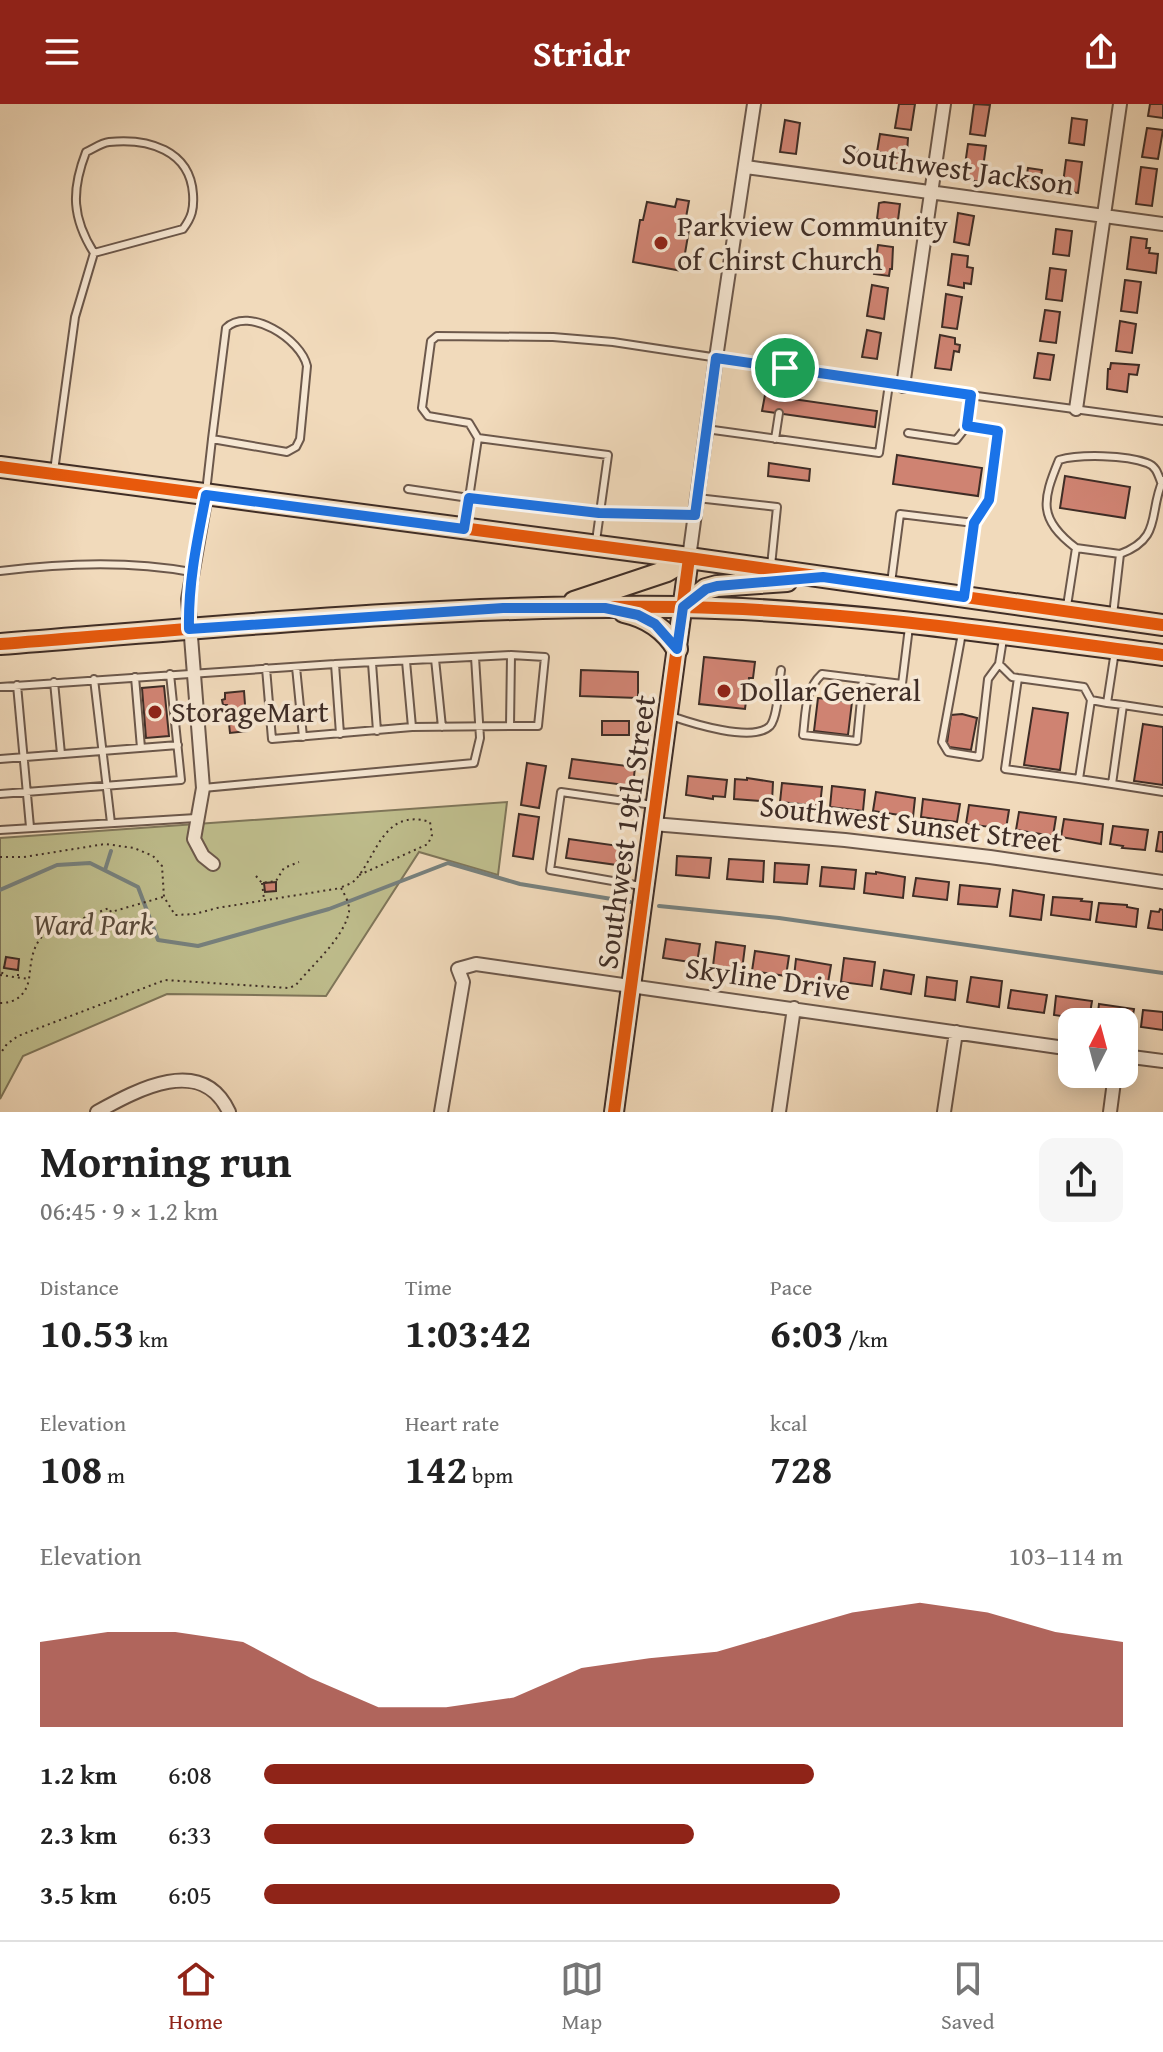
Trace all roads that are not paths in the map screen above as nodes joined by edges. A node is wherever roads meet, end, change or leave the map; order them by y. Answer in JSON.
{"nodes":[{"id":1,"x":754,"y":104,"type":"edge"},
{"id":2,"x":944,"y":104,"type":"edge"},
{"id":3,"x":1120,"y":104,"type":"edge"},
{"id":4,"x":746,"y":167,"type":"junction"},
{"id":5,"x":931,"y":192,"type":"junction"},
{"id":6,"x":1103,"y":215,"type":"junction"},
{"id":7,"x":1163,"y":224,"type":"edge"},
{"id":8,"x":94,"y":253,"type":"junction"},
{"id":9,"x":716,"y":358,"type":"junction"},
{"id":10,"x":785,"y":368,"type":"junction"},
{"id":11,"x":896,"y":385,"type":"junction"},
{"id":12,"x":971,"y":395,"type":"junction"},
{"id":13,"x":781,"y":397,"type":"dead end"},
{"id":14,"x":1076,"y":409,"type":"junction"},
{"id":15,"x":779,"y":413,"type":"dead end"},
{"id":16,"x":1163,"y":421,"type":"edge"},
{"id":17,"x":967,"y":426,"type":"junction"},
{"id":18,"x":706,"y":429,"type":"junction"},
{"id":19,"x":908,"y":433,"type":"dead end"},
{"id":20,"x":478,"y":438,"type":"junction"},
{"id":21,"x":212,"y":439,"type":"junction"},
{"id":22,"x":775,"y":439,"type":"junction"},
{"id":23,"x":0,"y":467,"type":"edge"},
{"id":24,"x":54,"y":474,"type":"junction"},
{"id":25,"x":1162,"y":481,"type":"edge"},
{"id":26,"x":408,"y":489,"type":"dead end"},
{"id":27,"x":206,"y":495,"type":"junction"},
{"id":28,"x":469,"y":498,"type":"junction"},
{"id":29,"x":697,"y":498,"type":"junction"},
{"id":30,"x":599,"y":513,"type":"junction"},
{"id":31,"x":695,"y":515,"type":"junction"},
{"id":32,"x":974,"y":523,"type":"junction"},
{"id":33,"x":464,"y":529,"type":"junction"},
{"id":34,"x":595,"y":546,"type":"junction"},
{"id":35,"x":1076,"y":548,"type":"junction"},
{"id":36,"x":1120,"y":554,"type":"junction"},
{"id":37,"x":689,"y":558,"type":"junction"},
{"id":38,"x":771,"y":570,"type":"junction"},
{"id":39,"x":0,"y":571,"type":"edge"},
{"id":40,"x":191,"y":572,"type":"junction"},
{"id":41,"x":823,"y":577,"type":"junction"},
{"id":42,"x":890,"y":587,"type":"junction"},
{"id":43,"x":964,"y":597,"type":"junction"},
{"id":44,"x":683,"y":607,"type":"junction"},
{"id":45,"x":555,"y":608,"type":"junction"},
{"id":46,"x":605,"y":608,"type":"junction"},
{"id":47,"x":1066,"y":612,"type":"junction"},
{"id":48,"x":1112,"y":618,"type":"junction"},
{"id":49,"x":910,"y":624,"type":"junction"},
{"id":50,"x":1163,"y":625,"type":"edge"},
{"id":51,"x":189,"y":629,"type":"junction"},
{"id":52,"x":962,"y":629,"type":"junction"},
{"id":53,"x":1004,"y":634,"type":"junction"},
{"id":54,"x":0,"y":644,"type":"edge"},
{"id":55,"x":677,"y":649,"type":"junction"},
{"id":56,"x":1116,"y":649,"type":"junction"},
{"id":57,"x":511,"y":655,"type":"junction"},
{"id":58,"x":1163,"y":655,"type":"edge"},
{"id":59,"x":475,"y":657,"type":"junction"},
{"id":60,"x":435,"y":659,"type":"junction"},
{"id":61,"x":406,"y":661,"type":"junction"},
{"id":62,"x":372,"y":663,"type":"junction"},
{"id":63,"x":335,"y":664,"type":"junction"},
{"id":64,"x":999,"y":664,"type":"junction"},
{"id":65,"x":296,"y":667,"type":"junction"},
{"id":66,"x":266,"y":668,"type":"junction"},
{"id":67,"x":781,"y":670,"type":"dead end"},
{"id":68,"x":193,"y":672,"type":"junction"},
{"id":69,"x":170,"y":674,"type":"junction"},
{"id":70,"x":135,"y":677,"type":"junction"},
{"id":71,"x":1018,"y":678,"type":"junction"},
{"id":72,"x":94,"y":679,"type":"junction"},
{"id":73,"x":863,"y":679,"type":"junction"},
{"id":74,"x":54,"y":682,"type":"junction"},
{"id":75,"x":17,"y":685,"type":"junction"},
{"id":76,"x":0,"y":687,"type":"edge"},
{"id":77,"x":1091,"y":700,"type":"junction"},
{"id":78,"x":1107,"y":703,"type":"junction"},
{"id":79,"x":1123,"y":705,"type":"junction"},
{"id":80,"x":1163,"y":711,"type":"edge"},
{"id":81,"x":668,"y":715,"type":"junction"},
{"id":82,"x":510,"y":726,"type":"junction"},
{"id":83,"x":412,"y":727,"type":"junction"},
{"id":84,"x":442,"y":727,"type":"junction"},
{"id":85,"x":480,"y":727,"type":"junction"},
{"id":86,"x":377,"y":731,"type":"junction"},
{"id":87,"x":340,"y":734,"type":"junction"},
{"id":88,"x":303,"y":737,"type":"junction"},
{"id":89,"x":178,"y":745,"type":"junction"},
{"id":90,"x":141,"y":748,"type":"junction"},
{"id":91,"x":101,"y":751,"type":"junction"},
{"id":92,"x":61,"y":754,"type":"junction"},
{"id":93,"x":25,"y":757,"type":"junction"},
{"id":94,"x":0,"y":759,"type":"edge"},
{"id":95,"x":1079,"y":779,"type":"junction"},
{"id":96,"x":1112,"y":784,"type":"junction"},
{"id":97,"x":106,"y":786,"type":"junction"},
{"id":98,"x":203,"y":788,"type":"junction"},
{"id":99,"x":28,"y":792,"type":"junction"},
{"id":100,"x":1163,"y":792,"type":"edge"},
{"id":101,"x":0,"y":794,"type":"edge"},
{"id":102,"x":655,"y":815,"type":"junction"},
{"id":103,"x":197,"y":818,"type":"junction"},
{"id":104,"x":111,"y":823,"type":"junction"},
{"id":105,"x":30,"y":827,"type":"junction"},
{"id":106,"x":0,"y":830,"type":"edge"},
{"id":107,"x":213,"y":864,"type":"dead end"},
{"id":108,"x":1163,"y":882,"type":"edge"},
{"id":109,"x":645,"y":886,"type":"junction"},
{"id":110,"x":631,"y":986,"type":"junction"},
{"id":111,"x":794,"y":1008,"type":"junction"},
{"id":112,"x":956,"y":1032,"type":"junction"},
{"id":113,"x":1058,"y":1047,"type":"edge"},
{"id":114,"x":1138,"y":1058,"type":"edge"},
{"id":115,"x":1163,"y":1061,"type":"edge"},
{"id":116,"x":1113,"y":1088,"type":"edge"},
{"id":117,"x":97,"y":1112,"type":"edge"},
{"id":118,"x":229,"y":1112,"type":"edge"},
{"id":119,"x":441,"y":1112,"type":"edge"},
{"id":120,"x":614,"y":1112,"type":"edge"},
{"id":121,"x":779,"y":1112,"type":"edge"},
{"id":122,"x":944,"y":1112,"type":"edge"},
{"id":123,"x":1110,"y":1112,"type":"edge"}],
"edges":[{"from":1,"to":4,"type":"street","name":"Southwest 19th Street"},
{"from":2,"to":5,"type":"street"},
{"from":3,"to":6,"type":"street"},
{"from":4,"to":5,"type":"street","name":"Southwest Jackson"},
{"from":4,"to":9,"type":"street","name":"Southwest 19th Street"},
{"from":5,"to":6,"type":"street","name":"Southwest Jackson"},
{"from":5,"to":11,"type":"street"},
{"from":6,"to":7,"type":"street","name":"Southwest Jackson"},
{"from":6,"to":14,"type":"street"},
{"from":8,"to":8,"type":"lane"},
{"from":8,"to":24,"type":"lane"},
{"from":9,"to":10,"type":"lane"},
{"from":9,"to":18,"type":"street","name":"Southwest 19th Street"},
{"from":9,"to":20,"type":"lane"},
{"from":10,"to":11,"type":"lane"},
{"from":10,"to":13,"type":"lane"},
{"from":11,"to":12,"type":"lane"},
{"from":11,"to":22,"type":"lane"},
{"from":12,"to":14,"type":"lane"},
{"from":12,"to":17,"type":"lane"},
{"from":14,"to":16,"type":"lane"},
{"from":15,"to":22,"type":"lane"},
{"from":17,"to":19,"type":"lane"},
{"from":17,"to":32,"type":"lane"},
{"from":18,"to":22,"type":"lane"},
{"from":18,"to":29,"type":"street","name":"Southwest 19th Street"},
{"from":20,"to":28,"type":"lane"},
{"from":20,"to":30,"type":"lane"},
{"from":21,"to":21,"type":"lane"},
{"from":21,"to":27,"type":"lane"},
{"from":23,"to":24,"type":"main road"},
{"from":24,"to":27,"type":"main road"},
{"from":25,"to":35,"type":"lane"},
{"from":25,"to":36,"type":"lane"},
{"from":26,"to":28,"type":"lane"},
{"from":27,"to":33,"type":"main road"},
{"from":27,"to":40,"type":"street"},
{"from":28,"to":30,"type":"lane"},
{"from":28,"to":33,"type":"lane"},
{"from":29,"to":31,"type":"street","name":"Southwest 19th Street"},
{"from":29,"to":38,"type":"lane"},
{"from":30,"to":31,"type":"lane"},
{"from":30,"to":34,"type":"lane"},
{"from":31,"to":37,"type":"street","name":"Southwest 19th Street"},
{"from":32,"to":42,"type":"lane"},
{"from":32,"to":43,"type":"lane"},
{"from":33,"to":34,"type":"main road"},
{"from":34,"to":37,"type":"main road"},
{"from":35,"to":36,"type":"lane"},
{"from":35,"to":47,"type":"lane"},
{"from":36,"to":48,"type":"lane"},
{"from":37,"to":38,"type":"main road"},
{"from":37,"to":44,"type":"street","name":"Southwest 19th Street"},
{"from":37,"to":45,"type":"main road"},
{"from":38,"to":41,"type":"main road"},
{"from":39,"to":40,"type":"lane"},
{"from":40,"to":51,"type":"street"},
{"from":41,"to":42,"type":"main road"},
{"from":41,"to":44,"type":"main road"},
{"from":42,"to":43,"type":"main road"},
{"from":43,"to":47,"type":"main road"},
{"from":44,"to":46,"type":"main road"},
{"from":44,"to":49,"type":"main road"},
{"from":44,"to":55,"type":"street","name":"Southwest 19th Street"},
{"from":45,"to":46,"type":"main road"},
{"from":45,"to":51,"type":"main road"},
{"from":46,"to":55,"type":"main road"},
{"from":47,"to":48,"type":"main road"},
{"from":48,"to":50,"type":"main road"},
{"from":49,"to":52,"type":"main road"},
{"from":49,"to":73,"type":"lane"},
{"from":51,"to":54,"type":"main road"},
{"from":51,"to":68,"type":"street"},
{"from":52,"to":53,"type":"main road"},
{"from":52,"to":64,"type":"lane"},
{"from":53,"to":56,"type":"main road"},
{"from":53,"to":64,"type":"lane"},
{"from":55,"to":81,"type":"street","name":"Southwest 19th Street"},
{"from":56,"to":58,"type":"main road"},
{"from":56,"to":78,"type":"lane"},
{"from":57,"to":59,"type":"lane"},
{"from":57,"to":82,"type":"lane"},
{"from":57,"to":82,"type":"lane"},
{"from":59,"to":60,"type":"lane"},
{"from":59,"to":85,"type":"lane"},
{"from":60,"to":61,"type":"lane"},
{"from":60,"to":84,"type":"lane"},
{"from":61,"to":62,"type":"lane"},
{"from":61,"to":83,"type":"lane"},
{"from":62,"to":63,"type":"lane"},
{"from":62,"to":86,"type":"lane"},
{"from":63,"to":65,"type":"lane"},
{"from":63,"to":87,"type":"lane"},
{"from":64,"to":71,"type":"lane"},
{"from":65,"to":66,"type":"lane"},
{"from":65,"to":88,"type":"lane"},
{"from":66,"to":68,"type":"lane"},
{"from":66,"to":88,"type":"lane"},
{"from":67,"to":81,"type":"lane"},
{"from":68,"to":69,"type":"lane"},
{"from":68,"to":98,"type":"street"},
{"from":69,"to":70,"type":"lane"},
{"from":69,"to":89,"type":"lane"},
{"from":70,"to":72,"type":"lane"},
{"from":70,"to":90,"type":"lane"},
{"from":71,"to":77,"type":"lane"},
{"from":71,"to":95,"type":"lane"},
{"from":72,"to":74,"type":"lane"},
{"from":72,"to":91,"type":"lane"},
{"from":73,"to":73,"type":"lane"},
{"from":74,"to":75,"type":"lane"},
{"from":74,"to":92,"type":"lane"},
{"from":75,"to":76,"type":"lane"},
{"from":75,"to":93,"type":"lane"},
{"from":77,"to":78,"type":"lane"},
{"from":77,"to":95,"type":"lane"},
{"from":78,"to":79,"type":"lane"},
{"from":79,"to":80,"type":"lane"},
{"from":79,"to":96,"type":"lane"},
{"from":81,"to":102,"type":"street","name":"Southwest 19th Street"},
{"from":82,"to":85,"type":"lane"},
{"from":83,"to":84,"type":"lane"},
{"from":83,"to":86,"type":"lane"},
{"from":84,"to":85,"type":"lane"},
{"from":85,"to":98,"type":"lane"},
{"from":86,"to":87,"type":"lane"},
{"from":87,"to":88,"type":"lane"},
{"from":89,"to":90,"type":"lane"},
{"from":89,"to":97,"type":"lane"},
{"from":90,"to":91,"type":"lane"},
{"from":91,"to":92,"type":"lane"},
{"from":91,"to":97,"type":"lane"},
{"from":92,"to":93,"type":"lane"},
{"from":93,"to":94,"type":"lane"},
{"from":93,"to":99,"type":"lane"},
{"from":95,"to":96,"type":"lane"},
{"from":96,"to":100,"type":"lane"},
{"from":97,"to":99,"type":"lane"},
{"from":97,"to":104,"type":"lane"},
{"from":98,"to":103,"type":"street"},
{"from":99,"to":101,"type":"lane"},
{"from":99,"to":105,"type":"lane"},
{"from":102,"to":108,"type":"street","name":"Southwest Sunset Street"},
{"from":102,"to":109,"type":"street","name":"Southwest 19th Street"},
{"from":102,"to":109,"type":"lane"},
{"from":103,"to":104,"type":"lane"},
{"from":103,"to":107,"type":"street"},
{"from":104,"to":105,"type":"lane"},
{"from":105,"to":106,"type":"lane"},
{"from":109,"to":110,"type":"street","name":"Southwest 19th Street"},
{"from":110,"to":111,"type":"street","name":"Skyline Drive"},
{"from":110,"to":119,"type":"street","name":"Skyline Drive"},
{"from":110,"to":120,"type":"street","name":"Southwest 19th Street"},
{"from":111,"to":112,"type":"street","name":"Skyline Drive"},
{"from":111,"to":121,"type":"street"},
{"from":112,"to":113,"type":"street","name":"Skyline Drive"},
{"from":112,"to":122,"type":"street"},
{"from":114,"to":115,"type":"street"},
{"from":116,"to":123,"type":"street"},
{"from":117,"to":118,"type":"street"}]}
